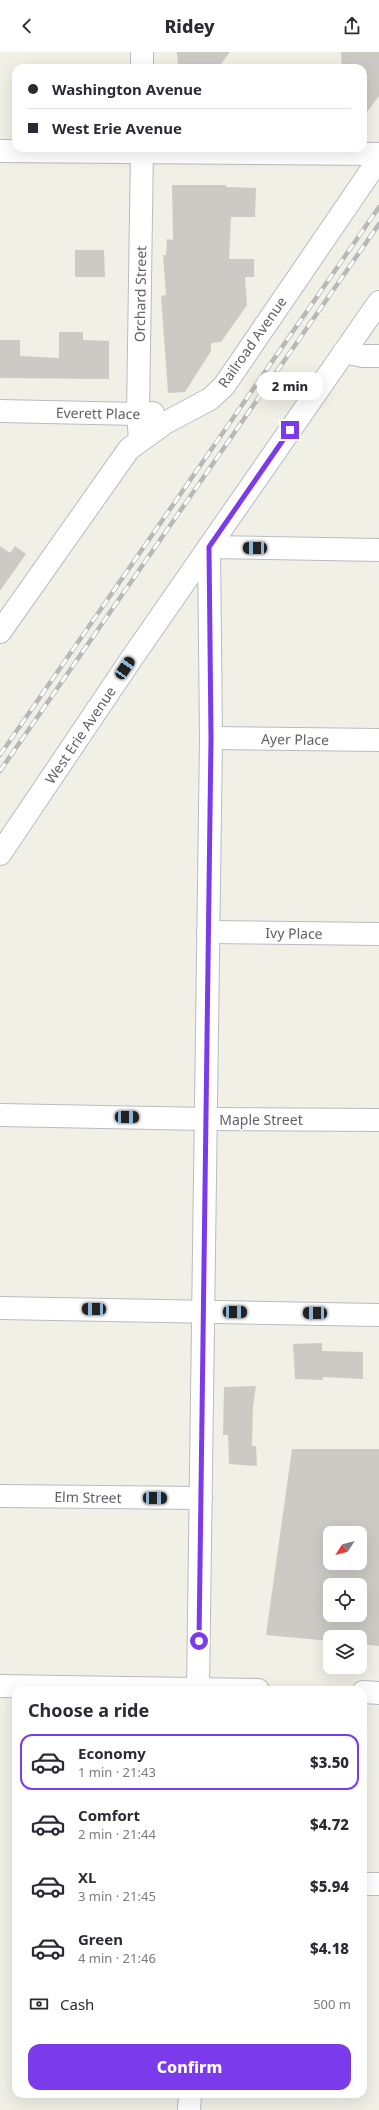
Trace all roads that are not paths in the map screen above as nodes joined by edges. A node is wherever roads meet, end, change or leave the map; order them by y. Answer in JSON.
{"nodes":[{"id":1,"x":142,"y":52,"type":"edge"},
{"id":2,"x":142,"y":64,"type":"edge"},
{"id":3,"x":0,"y":151,"type":"edge"},
{"id":4,"x":12,"y":151,"type":"edge"},
{"id":5,"x":143,"y":152,"type":"edge"},
{"id":6,"x":222,"y":152,"type":"edge"},
{"id":7,"x":379,"y":154,"type":"edge"},
{"id":8,"x":379,"y":159,"type":"edge"},
{"id":9,"x":379,"y":302,"type":"edge"},
{"id":10,"x":344,"y":352,"type":"junction"},
{"id":11,"x":379,"y":356,"type":"edge"},
{"id":12,"x":195,"y":408,"type":"junction"},
{"id":13,"x":0,"y":411,"type":"edge"},
{"id":14,"x":138,"y":414,"type":"junction"},
{"id":15,"x":140,"y":440,"type":"junction"},
{"id":16,"x":209,"y":547,"type":"junction"},
{"id":17,"x":379,"y":550,"type":"edge"},
{"id":18,"x":0,"y":632,"type":"edge"},
{"id":19,"x":211,"y":738,"type":"junction"},
{"id":20,"x":379,"y":740,"type":"edge"},
{"id":21,"x":0,"y":854,"type":"edge"},
{"id":22,"x":208,"y":932,"type":"junction"},
{"id":23,"x":379,"y":934,"type":"edge"},
{"id":24,"x":0,"y":1114,"type":"edge"},
{"id":25,"x":206,"y":1119,"type":"junction"},
{"id":26,"x":379,"y":1120,"type":"edge"},
{"id":27,"x":0,"y":1308,"type":"edge"},
{"id":28,"x":203,"y":1311,"type":"junction"},
{"id":29,"x":379,"y":1315,"type":"edge"},
{"id":30,"x":0,"y":1496,"type":"edge"},
{"id":31,"x":201,"y":1498,"type":"junction"},
{"id":32,"x":0,"y":1686,"type":"edge"},
{"id":33,"x":12,"y":1686,"type":"edge"},
{"id":34,"x":198,"y":1686,"type":"edge"},
{"id":35,"x":367,"y":1692,"type":"edge"},
{"id":36,"x":379,"y":1693,"type":"edge"},
{"id":37,"x":367,"y":1884,"type":"edge"},
{"id":38,"x":379,"y":1884,"type":"edge"},
{"id":39,"x":190,"y":2098,"type":"edge"},
{"id":40,"x":189,"y":2110,"type":"edge"}],
"edges":[{"from":1,"to":2,"type":"street"},
{"from":3,"to":4,"type":"street"},
{"from":5,"to":14,"type":"street","name":"Orchard Street"},
{"from":6,"to":7,"type":"street"},
{"from":8,"to":12,"type":"street","name":"Railroad Avenue"},
{"from":9,"to":10,"type":"street","name":"West Erie Avenue"},
{"from":10,"to":11,"type":"street"},
{"from":10,"to":16,"type":"street","name":"West Erie Avenue"},
{"from":12,"to":14,"type":"street","name":"Everett Place"},
{"from":12,"to":15,"type":"street","name":"Railroad Avenue"},
{"from":13,"to":14,"type":"street","name":"Everett Place"},
{"from":14,"to":15,"type":"street","name":"Orchard Street"},
{"from":15,"to":18,"type":"street","name":"Railroad Avenue"},
{"from":16,"to":17,"type":"street"},
{"from":16,"to":19,"type":"street"},
{"from":16,"to":21,"type":"street","name":"West Erie Avenue"},
{"from":19,"to":20,"type":"street","name":"Ayer Place"},
{"from":19,"to":22,"type":"street"},
{"from":22,"to":23,"type":"street","name":"Ivy Place"},
{"from":22,"to":25,"type":"street"},
{"from":24,"to":25,"type":"street","name":"Maple Street"},
{"from":25,"to":26,"type":"street","name":"Maple Street"},
{"from":25,"to":28,"type":"street"},
{"from":27,"to":28,"type":"street"},
{"from":28,"to":29,"type":"street"},
{"from":28,"to":31,"type":"street"},
{"from":30,"to":31,"type":"street","name":"Elm Street"},
{"from":31,"to":34,"type":"street"},
{"from":32,"to":33,"type":"street"},
{"from":35,"to":36,"type":"street"},
{"from":37,"to":38,"type":"street"},
{"from":39,"to":40,"type":"street"}]}
